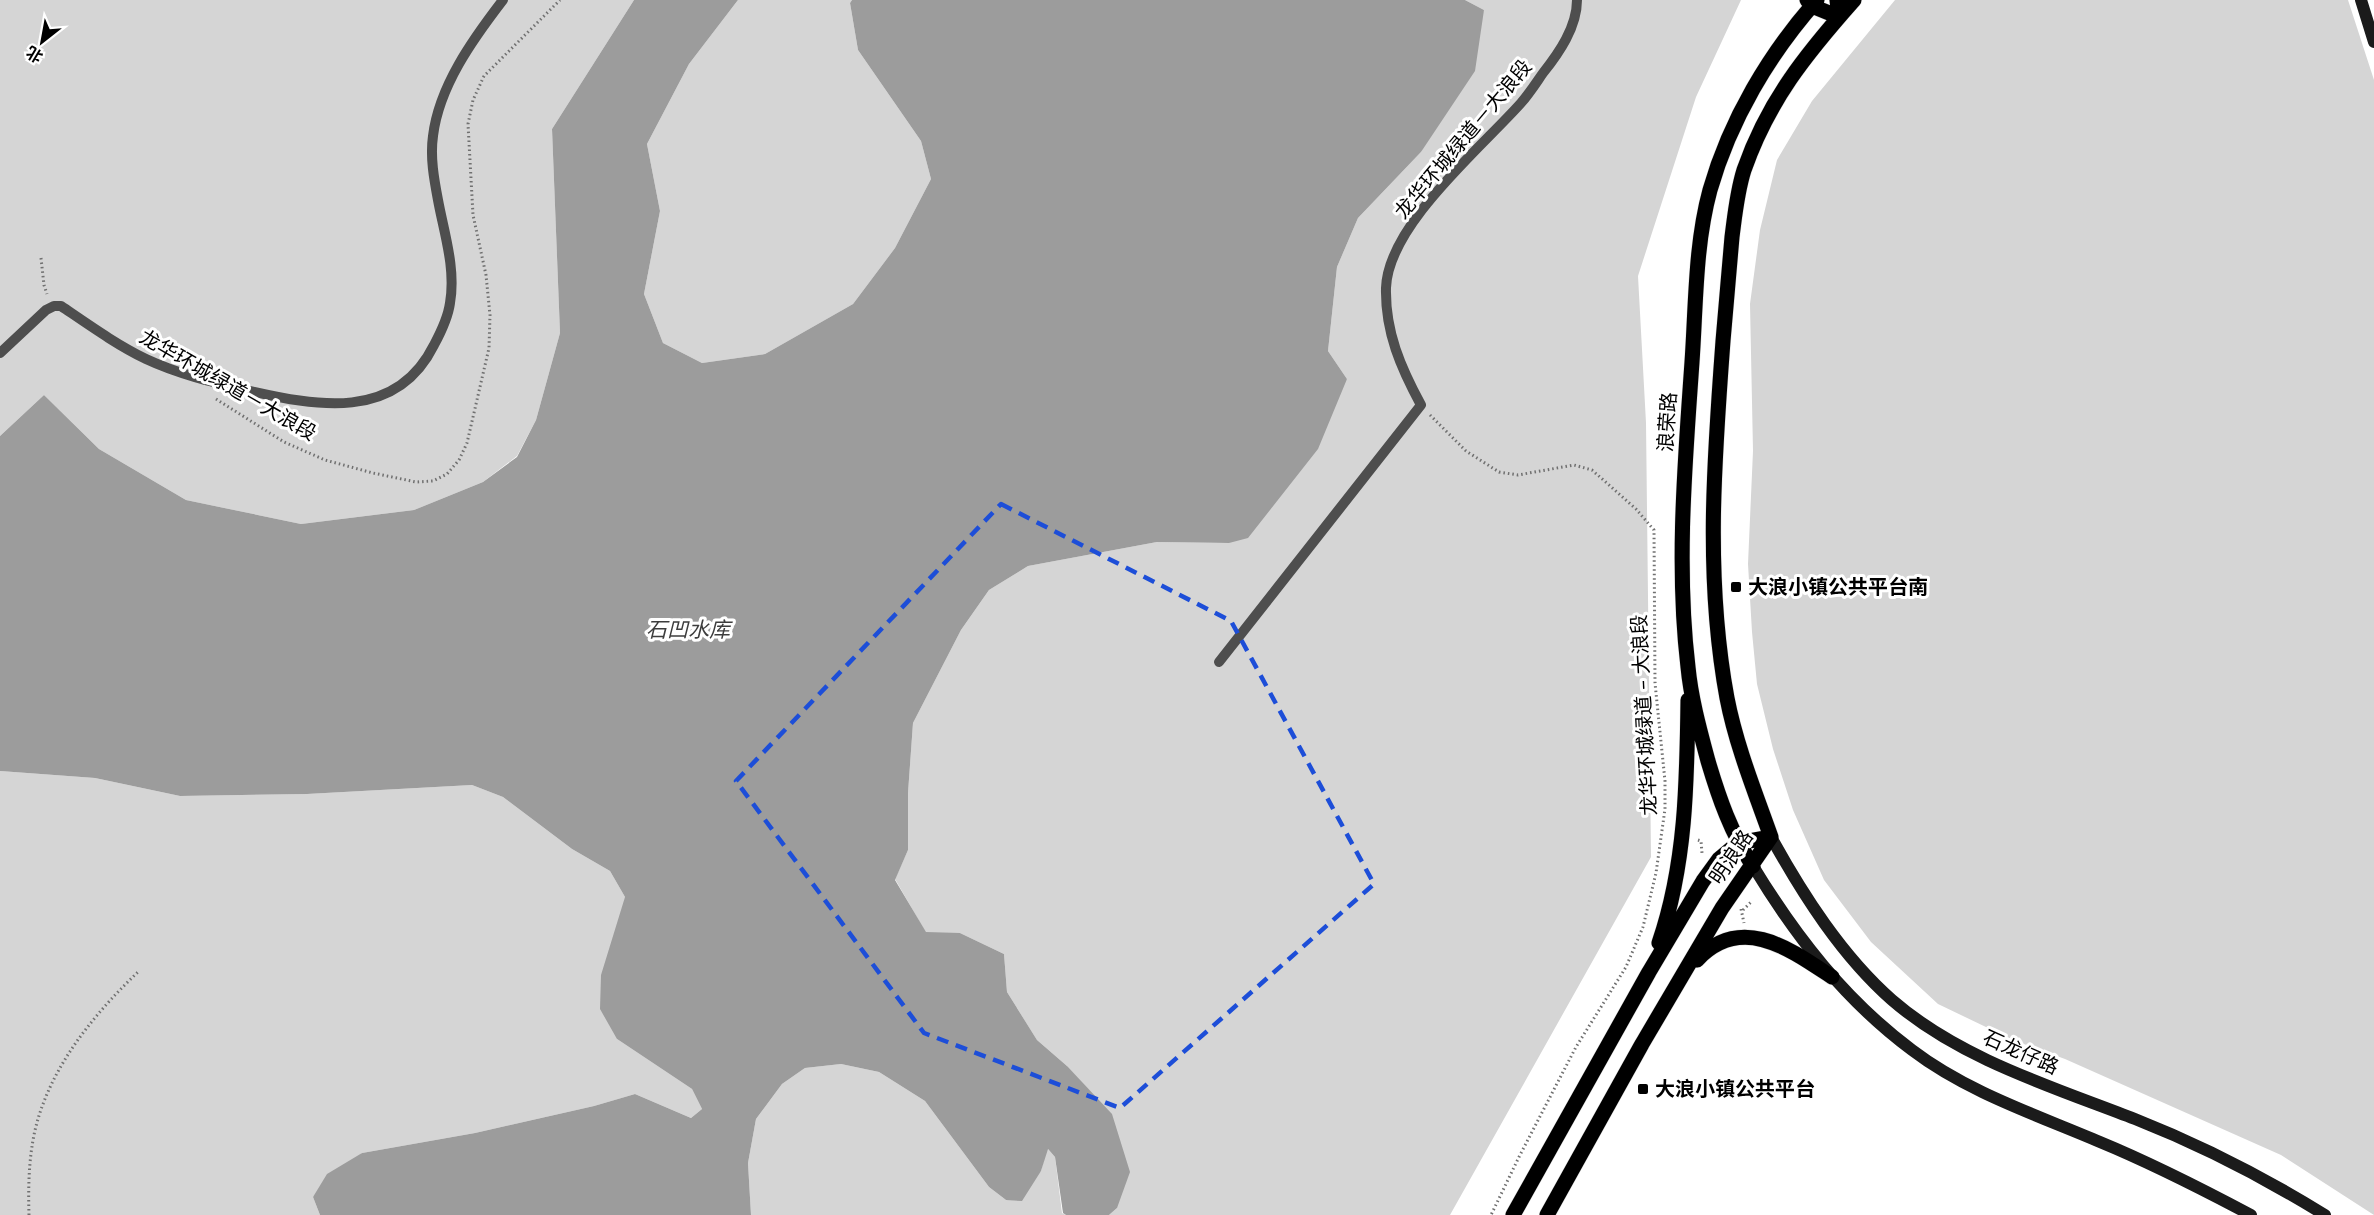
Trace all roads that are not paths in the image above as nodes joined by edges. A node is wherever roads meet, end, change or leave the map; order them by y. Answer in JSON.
{"nodes":[{"id":1,"x":503,"y":0,"type":"edge"},
{"id":2,"x":1576,"y":0,"type":"edge"},
{"id":3,"x":1837,"y":0,"type":"edge"},
{"id":4,"x":1854,"y":0,"type":"edge"},
{"id":5,"x":2361,"y":0,"type":"edge"},
{"id":6,"x":1812,"y":2,"type":"edge"},
{"id":7,"x":1839,"y":17,"type":"junction"},
{"id":8,"x":2374,"y":42,"type":"edge"},
{"id":9,"x":0,"y":353,"type":"edge"},
{"id":10,"x":1219,"y":662,"type":"dead end"},
{"id":11,"x":1688,"y":670,"type":"junction"},
{"id":12,"x":1771,"y":837,"type":"junction"},
{"id":13,"x":1738,"y":843,"type":"junction"},
{"id":14,"x":1753,"y":866,"type":"junction"},
{"id":15,"x":1649,"y":972,"type":"junction"},
{"id":16,"x":1832,"y":977,"type":"junction"},
{"id":17,"x":1681,"y":978,"type":"junction"},
{"id":18,"x":1552,"y":1210,"type":"edge"},
{"id":19,"x":1513,"y":1215,"type":"edge"},
{"id":20,"x":2251,"y":1215,"type":"edge"},
{"id":21,"x":2325,"y":1215,"type":"edge"}],
"edges":[{"from":1,"to":9,"type":"lane","name":"龙华环城绿道－大浪段"},
{"from":2,"to":10,"type":"lane","name":"龙华环城绿道－大浪段"},
{"from":3,"to":7,"type":"main road"},
{"from":4,"to":7,"type":"main road"},
{"from":5,"to":8,"type":"main road"},
{"from":6,"to":7,"type":"main road"},
{"from":6,"to":11,"type":"main road","name":"浪荣路"},
{"from":7,"to":12,"type":"main road"},
{"from":11,"to":13,"type":"main road","name":"浪荣路"},
{"from":11,"to":15,"type":"main road"},
{"from":12,"to":13,"type":"main road","name":"明浪路"},
{"from":12,"to":14,"type":"main road","name":"明浪路"},
{"from":12,"to":21,"type":"main road","name":"石龙仔路"},
{"from":13,"to":14,"type":"main road","name":"浪荣路"},
{"from":13,"to":15,"type":"main road","name":"明浪路"},
{"from":14,"to":16,"type":"main road"},
{"from":14,"to":17,"type":"main road","name":"明浪路"},
{"from":15,"to":19,"type":"main road","name":"明浪路"},
{"from":16,"to":17,"type":"main road"},
{"from":16,"to":20,"type":"main road"},
{"from":17,"to":18,"type":"main road","name":"明浪路"}]}
